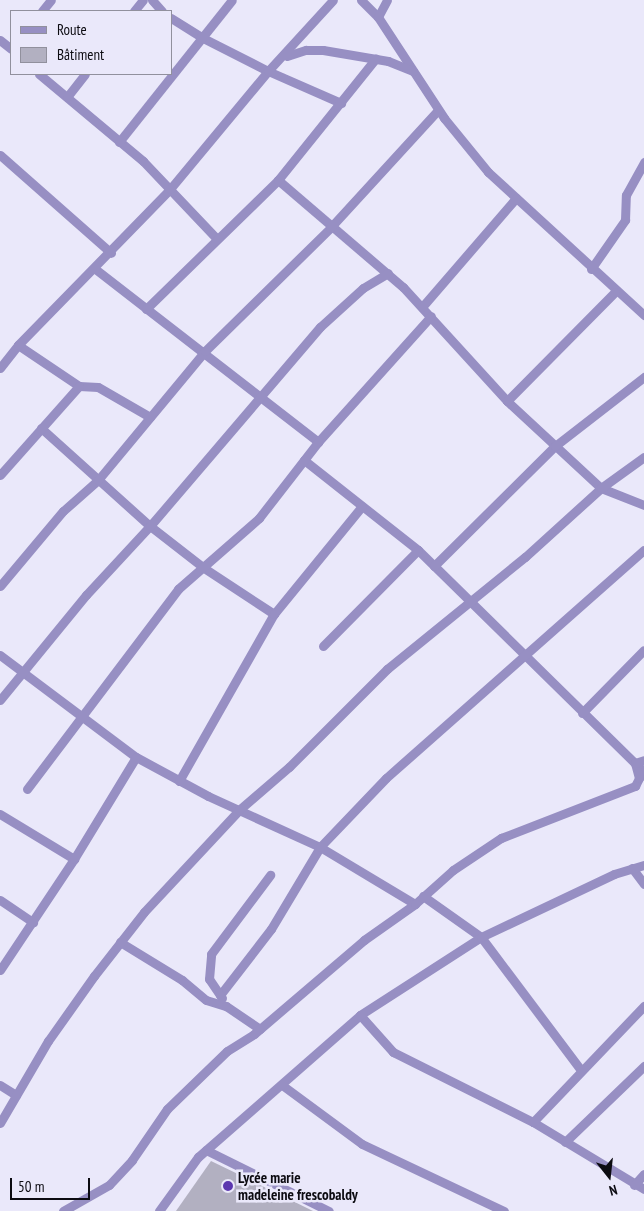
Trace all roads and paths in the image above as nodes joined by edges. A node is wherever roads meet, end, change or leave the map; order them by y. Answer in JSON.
{"nodes":[{"id":1,"x":51,"y":0,"type":"edge"},
{"id":2,"x":143,"y":0,"type":"edge"},
{"id":3,"x":152,"y":0,"type":"edge"},
{"id":4,"x":232,"y":0,"type":"edge"},
{"id":5,"x":333,"y":0,"type":"edge"},
{"id":6,"x":361,"y":0,"type":"edge"},
{"id":7,"x":387,"y":0,"type":"edge"},
{"id":8,"x":43,"y":10,"type":"edge"},
{"id":9,"x":135,"y":10,"type":"edge"},
{"id":10,"x":161,"y":10,"type":"edge"},
{"id":11,"x":378,"y":17,"type":"junction"},
{"id":12,"x":172,"y":19,"type":"edge"},
{"id":13,"x":201,"y":37,"type":"junction"},
{"id":14,"x":0,"y":40,"type":"edge"},
{"id":15,"x":10,"y":48,"type":"edge"},
{"id":16,"x":284,"y":57,"type":"junction"},
{"id":17,"x":376,"y":58,"type":"junction"},
{"id":18,"x":268,"y":71,"type":"junction"},
{"id":19,"x":413,"y":71,"type":"junction"},
{"id":20,"x":172,"y":74,"type":"edge"},
{"id":21,"x":41,"y":75,"type":"edge"},
{"id":22,"x":84,"y":75,"type":"edge"},
{"id":23,"x":171,"y":75,"type":"edge"},
{"id":24,"x":66,"y":97,"type":"junction"},
{"id":25,"x":342,"y":103,"type":"junction"},
{"id":26,"x":438,"y":110,"type":"junction"},
{"id":27,"x":119,"y":142,"type":"junction"},
{"id":28,"x":0,"y":155,"type":"edge"},
{"id":29,"x":644,"y":162,"type":"edge"},
{"id":30,"x":278,"y":180,"type":"junction"},
{"id":31,"x":170,"y":188,"type":"junction"},
{"id":32,"x":516,"y":198,"type":"junction"},
{"id":33,"x":330,"y":228,"type":"junction"},
{"id":34,"x":216,"y":238,"type":"junction"},
{"id":35,"x":111,"y":253,"type":"junction"},
{"id":36,"x":94,"y":268,"type":"junction"},
{"id":37,"x":591,"y":269,"type":"junction"},
{"id":38,"x":388,"y":273,"type":"junction"},
{"id":39,"x":616,"y":292,"type":"junction"},
{"id":40,"x":422,"y":307,"type":"junction"},
{"id":41,"x":146,"y":309,"type":"junction"},
{"id":42,"x":644,"y":315,"type":"edge"},
{"id":43,"x":431,"y":316,"type":"junction"},
{"id":44,"x":18,"y":345,"type":"junction"},
{"id":45,"x":205,"y":351,"type":"junction"},
{"id":46,"x":0,"y":368,"type":"edge"},
{"id":47,"x":644,"y":376,"type":"edge"},
{"id":48,"x":79,"y":386,"type":"junction"},
{"id":49,"x":262,"y":396,"type":"junction"},
{"id":50,"x":507,"y":401,"type":"junction"},
{"id":51,"x":150,"y":417,"type":"junction"},
{"id":52,"x":41,"y":428,"type":"junction"},
{"id":53,"x":318,"y":442,"type":"junction"},
{"id":54,"x":555,"y":446,"type":"junction"},
{"id":55,"x":644,"y":457,"type":"edge"},
{"id":56,"x":304,"y":460,"type":"junction"},
{"id":57,"x":0,"y":475,"type":"edge"},
{"id":58,"x":98,"y":480,"type":"junction"},
{"id":59,"x":601,"y":488,"type":"junction"},
{"id":60,"x":644,"y":504,"type":"edge"},
{"id":61,"x":362,"y":506,"type":"junction"},
{"id":62,"x":150,"y":526,"type":"junction"},
{"id":63,"x":418,"y":550,"type":"junction"},
{"id":64,"x":644,"y":550,"type":"edge"},
{"id":65,"x":434,"y":566,"type":"junction"},
{"id":66,"x":204,"y":568,"type":"junction"},
{"id":67,"x":0,"y":586,"type":"edge"},
{"id":68,"x":468,"y":602,"type":"junction"},
{"id":69,"x":274,"y":614,"type":"junction"},
{"id":70,"x":323,"y":646,"type":"dead end"},
{"id":71,"x":644,"y":650,"type":"edge"},
{"id":72,"x":524,"y":654,"type":"junction"},
{"id":73,"x":0,"y":655,"type":"edge"},
{"id":74,"x":22,"y":671,"type":"junction"},
{"id":75,"x":0,"y":700,"type":"edge"},
{"id":76,"x":582,"y":713,"type":"junction"},
{"id":77,"x":79,"y":716,"type":"junction"},
{"id":78,"x":136,"y":757,"type":"junction"},
{"id":79,"x":640,"y":762,"type":"edge"},
{"id":80,"x":644,"y":772,"type":"edge"},
{"id":81,"x":179,"y":781,"type":"junction"},
{"id":82,"x":27,"y":789,"type":"dead end"},
{"id":83,"x":239,"y":810,"type":"junction"},
{"id":84,"x":0,"y":814,"type":"edge"},
{"id":85,"x":320,"y":847,"type":"junction"},
{"id":86,"x":74,"y":860,"type":"junction"},
{"id":87,"x":644,"y":865,"type":"edge"},
{"id":88,"x":632,"y":868,"type":"junction"},
{"id":89,"x":270,"y":875,"type":"dead end"},
{"id":90,"x":644,"y":884,"type":"edge"},
{"id":91,"x":423,"y":896,"type":"junction"},
{"id":92,"x":0,"y":900,"type":"edge"},
{"id":93,"x":415,"y":904,"type":"junction"},
{"id":94,"x":33,"y":922,"type":"junction"},
{"id":95,"x":481,"y":937,"type":"junction"},
{"id":96,"x":120,"y":942,"type":"junction"},
{"id":97,"x":0,"y":970,"type":"edge"},
{"id":98,"x":220,"y":995,"type":"junction"},
{"id":99,"x":226,"y":1006,"type":"junction"},
{"id":100,"x":644,"y":1006,"type":"edge"},
{"id":101,"x":360,"y":1015,"type":"junction"},
{"id":102,"x":246,"y":1022,"type":"junction"},
{"id":103,"x":260,"y":1029,"type":"junction"},
{"id":104,"x":249,"y":1038,"type":"junction"},
{"id":105,"x":644,"y":1066,"type":"edge"},
{"id":106,"x":581,"y":1070,"type":"junction"},
{"id":107,"x":282,"y":1085,"type":"junction"},
{"id":108,"x":1,"y":1087,"type":"edge"},
{"id":109,"x":16,"y":1095,"type":"junction"},
{"id":110,"x":532,"y":1122,"type":"junction"},
{"id":111,"x":0,"y":1123,"type":"edge"},
{"id":112,"x":565,"y":1142,"type":"junction"},
{"id":113,"x":206,"y":1150,"type":"junction"},
{"id":114,"x":644,"y":1174,"type":"edge"},
{"id":115,"x":634,"y":1185,"type":"junction"},
{"id":116,"x":644,"y":1190,"type":"edge"},
{"id":117,"x":63,"y":1211,"type":"edge"},
{"id":118,"x":159,"y":1211,"type":"edge"},
{"id":119,"x":329,"y":1211,"type":"edge"},
{"id":120,"x":504,"y":1211,"type":"edge"}],
"edges":[{"from":1,"to":8,"type":"street"},
{"from":2,"to":9,"type":"street"},
{"from":3,"to":10,"type":"street"},
{"from":4,"to":13,"type":"street"},
{"from":5,"to":16,"type":"street"},
{"from":6,"to":11,"type":"street"},
{"from":7,"to":11,"type":"street"},
{"from":11,"to":19,"type":"street"},
{"from":12,"to":13,"type":"street"},
{"from":13,"to":18,"type":"street"},
{"from":13,"to":20,"type":"street"},
{"from":14,"to":15,"type":"street"},
{"from":16,"to":17,"type":"street"},
{"from":16,"to":18,"type":"street"},
{"from":17,"to":19,"type":"street"},
{"from":17,"to":25,"type":"street"},
{"from":18,"to":25,"type":"street"},
{"from":18,"to":31,"type":"street"},
{"from":19,"to":26,"type":"street"},
{"from":21,"to":24,"type":"street"},
{"from":22,"to":24,"type":"street"},
{"from":23,"to":27,"type":"street"},
{"from":24,"to":27,"type":"street"},
{"from":25,"to":30,"type":"street"},
{"from":26,"to":32,"type":"street"},
{"from":26,"to":33,"type":"street"},
{"from":27,"to":31,"type":"street"},
{"from":28,"to":35,"type":"street"},
{"from":29,"to":37,"type":"street"},
{"from":30,"to":33,"type":"street"},
{"from":30,"to":34,"type":"street"},
{"from":31,"to":34,"type":"street"},
{"from":31,"to":35,"type":"street"},
{"from":32,"to":37,"type":"street"},
{"from":32,"to":40,"type":"street"},
{"from":33,"to":38,"type":"street"},
{"from":33,"to":45,"type":"street"},
{"from":34,"to":41,"type":"street"},
{"from":35,"to":36,"type":"street"},
{"from":36,"to":41,"type":"street"},
{"from":36,"to":44,"type":"street"},
{"from":37,"to":39,"type":"street"},
{"from":38,"to":40,"type":"street"},
{"from":38,"to":49,"type":"street"},
{"from":39,"to":42,"type":"street"},
{"from":39,"to":50,"type":"street"},
{"from":40,"to":43,"type":"street"},
{"from":41,"to":45,"type":"street"},
{"from":43,"to":50,"type":"street"},
{"from":43,"to":53,"type":"street"},
{"from":44,"to":46,"type":"street"},
{"from":44,"to":48,"type":"street"},
{"from":45,"to":49,"type":"street"},
{"from":45,"to":51,"type":"street"},
{"from":47,"to":54,"type":"street"},
{"from":48,"to":51,"type":"street"},
{"from":48,"to":52,"type":"street"},
{"from":49,"to":53,"type":"street"},
{"from":49,"to":62,"type":"street"},
{"from":50,"to":54,"type":"street"},
{"from":51,"to":58,"type":"street"},
{"from":52,"to":57,"type":"street"},
{"from":52,"to":58,"type":"street"},
{"from":53,"to":56,"type":"street"},
{"from":54,"to":59,"type":"street"},
{"from":54,"to":65,"type":"street"},
{"from":55,"to":59,"type":"street"},
{"from":56,"to":61,"type":"street"},
{"from":56,"to":66,"type":"street"},
{"from":58,"to":62,"type":"street"},
{"from":58,"to":67,"type":"street"},
{"from":59,"to":60,"type":"street"},
{"from":59,"to":68,"type":"street"},
{"from":61,"to":63,"type":"street"},
{"from":61,"to":69,"type":"street"},
{"from":62,"to":66,"type":"street"},
{"from":62,"to":74,"type":"street"},
{"from":63,"to":65,"type":"street"},
{"from":63,"to":70,"type":"street"},
{"from":64,"to":72,"type":"street"},
{"from":65,"to":68,"type":"street"},
{"from":66,"to":69,"type":"street"},
{"from":66,"to":77,"type":"street"},
{"from":68,"to":72,"type":"street"},
{"from":68,"to":83,"type":"street"},
{"from":69,"to":81,"type":"street"},
{"from":71,"to":76,"type":"street"},
{"from":72,"to":76,"type":"street"},
{"from":72,"to":85,"type":"street"},
{"from":73,"to":74,"type":"street"},
{"from":74,"to":75,"type":"street"},
{"from":74,"to":77,"type":"street"},
{"from":76,"to":79,"type":"street"},
{"from":77,"to":78,"type":"street"},
{"from":77,"to":82,"type":"street"},
{"from":78,"to":81,"type":"street"},
{"from":78,"to":86,"type":"street"},
{"from":79,"to":80,"type":"street"},
{"from":79,"to":91,"type":"street"},
{"from":81,"to":83,"type":"street"},
{"from":83,"to":85,"type":"street"},
{"from":83,"to":96,"type":"street"},
{"from":84,"to":86,"type":"street"},
{"from":85,"to":93,"type":"street"},
{"from":85,"to":98,"type":"street"},
{"from":86,"to":94,"type":"street"},
{"from":87,"to":88,"type":"street"},
{"from":88,"to":90,"type":"street"},
{"from":88,"to":95,"type":"street"},
{"from":89,"to":98,"type":"street"},
{"from":91,"to":93,"type":"street"},
{"from":91,"to":95,"type":"street"},
{"from":92,"to":94,"type":"street"},
{"from":93,"to":103,"type":"street"},
{"from":94,"to":97,"type":"street"},
{"from":95,"to":101,"type":"street"},
{"from":95,"to":106,"type":"street"},
{"from":96,"to":99,"type":"street"},
{"from":96,"to":109,"type":"street"},
{"from":98,"to":99,"type":"street"},
{"from":99,"to":102,"type":"street"},
{"from":100,"to":106,"type":"street"},
{"from":101,"to":107,"type":"street"},
{"from":101,"to":110,"type":"street"},
{"from":102,"to":103,"type":"street"},
{"from":102,"to":104,"type":"street"},
{"from":103,"to":104,"type":"street"},
{"from":104,"to":117,"type":"street"},
{"from":105,"to":112,"type":"street"},
{"from":106,"to":110,"type":"street"},
{"from":107,"to":113,"type":"street"},
{"from":107,"to":120,"type":"street"},
{"from":108,"to":109,"type":"street"},
{"from":109,"to":111,"type":"street"},
{"from":110,"to":112,"type":"street"},
{"from":112,"to":115,"type":"street"},
{"from":113,"to":118,"type":"street"},
{"from":113,"to":119,"type":"street"},
{"from":114,"to":115,"type":"street"},
{"from":115,"to":116,"type":"street"}]}
